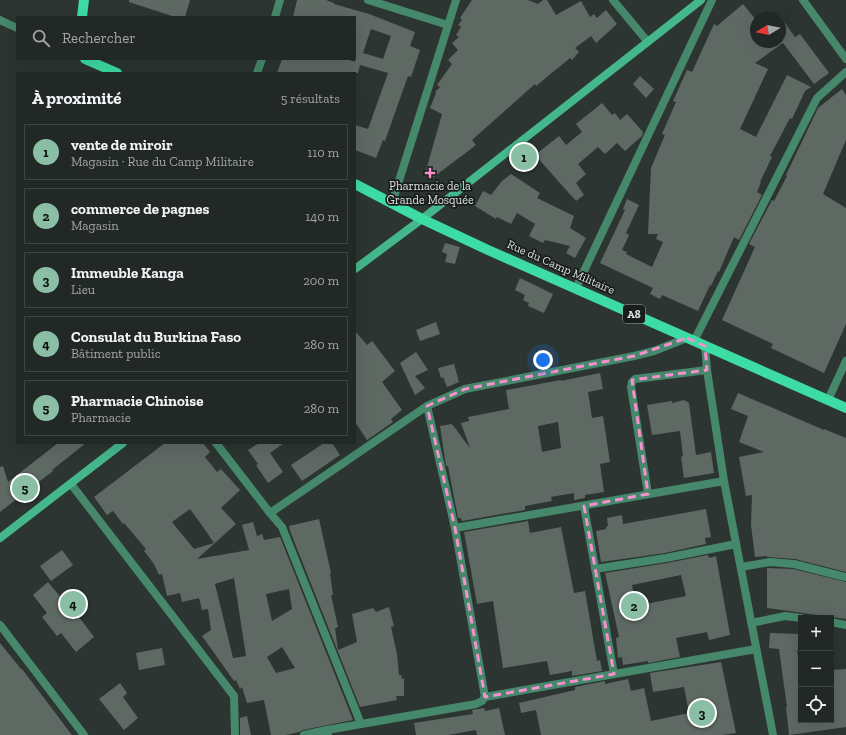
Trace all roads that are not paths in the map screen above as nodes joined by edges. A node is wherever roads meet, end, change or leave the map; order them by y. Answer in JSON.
{"nodes":[{"id":1,"x":84,"y":0,"type":"edge"},
{"id":2,"x":280,"y":0,"type":"edge"},
{"id":3,"x":368,"y":0,"type":"edge"},
{"id":4,"x":456,"y":0,"type":"edge"},
{"id":5,"x":613,"y":0,"type":"edge"},
{"id":6,"x":701,"y":0,"type":"edge"},
{"id":7,"x":712,"y":0,"type":"edge"},
{"id":8,"x":803,"y":0,"type":"edge"},
{"id":9,"x":82,"y":16,"type":"edge"},
{"id":10,"x":275,"y":16,"type":"edge"},
{"id":11,"x":0,"y":20,"type":"edge"},
{"id":12,"x":448,"y":25,"type":"junction"},
{"id":13,"x":16,"y":28,"type":"edge"},
{"id":14,"x":648,"y":42,"type":"junction"},
{"id":15,"x":846,"y":59,"type":"edge"},
{"id":16,"x":88,"y":60,"type":"edge"},
{"id":17,"x":262,"y":60,"type":"edge"},
{"id":18,"x":115,"y":72,"type":"edge"},
{"id":19,"x":257,"y":72,"type":"edge"},
{"id":20,"x":846,"y":72,"type":"edge"},
{"id":21,"x":356,"y":185,"type":"edge"},
{"id":22,"x":392,"y":203,"type":"junction"},
{"id":23,"x":422,"y":219,"type":"junction"},
{"id":24,"x":356,"y":268,"type":"edge"},
{"id":25,"x":576,"y":288,"type":"junction"},
{"id":26,"x":691,"y":340,"type":"junction"},
{"id":27,"x":705,"y":346,"type":"junction"},
{"id":28,"x":846,"y":361,"type":"edge"},
{"id":29,"x":707,"y":370,"type":"junction"},
{"id":30,"x":828,"y":400,"type":"junction"},
{"id":31,"x":427,"y":406,"type":"junction"},
{"id":32,"x":846,"y":408,"type":"edge"},
{"id":33,"x":122,"y":444,"type":"edge"},
{"id":34,"x":217,"y":444,"type":"edge"},
{"id":35,"x":724,"y":481,"type":"junction"},
{"id":36,"x":71,"y":484,"type":"junction"},
{"id":37,"x":648,"y":494,"type":"junction"},
{"id":38,"x":584,"y":506,"type":"junction"},
{"id":39,"x":270,"y":513,"type":"junction"},
{"id":40,"x":455,"y":528,"type":"junction"},
{"id":41,"x":0,"y":538,"type":"edge"},
{"id":42,"x":736,"y":544,"type":"junction"},
{"id":43,"x":741,"y":568,"type":"junction"},
{"id":44,"x":595,"y":569,"type":"junction"},
{"id":45,"x":846,"y":578,"type":"edge"},
{"id":46,"x":798,"y":618,"type":"edge"},
{"id":47,"x":751,"y":623,"type":"junction"},
{"id":48,"x":834,"y":623,"type":"edge"},
{"id":49,"x":0,"y":625,"type":"edge"},
{"id":50,"x":846,"y":625,"type":"edge"},
{"id":51,"x":756,"y":649,"type":"junction"},
{"id":52,"x":614,"y":674,"type":"junction"},
{"id":53,"x":485,"y":696,"type":"junction"},
{"id":54,"x":361,"y":724,"type":"junction"},
{"id":55,"x":328,"y":733,"type":"edge"},
{"id":56,"x":84,"y":735,"type":"edge"},
{"id":57,"x":235,"y":735,"type":"edge"},
{"id":58,"x":304,"y":735,"type":"edge"},
{"id":59,"x":773,"y":735,"type":"edge"}],
"edges":[{"from":1,"to":9,"type":"main road"},
{"from":2,"to":10,"type":"street"},
{"from":3,"to":12,"type":"street"},
{"from":4,"to":12,"type":"street"},
{"from":5,"to":14,"type":"street"},
{"from":6,"to":14,"type":"main road"},
{"from":7,"to":25,"type":"street"},
{"from":8,"to":15,"type":"street"},
{"from":11,"to":13,"type":"street"},
{"from":12,"to":22,"type":"street"},
{"from":14,"to":23,"type":"main road"},
{"from":16,"to":18,"type":"main road"},
{"from":17,"to":19,"type":"street"},
{"from":20,"to":26,"type":"street"},
{"from":21,"to":22,"type":"main road","name":"Rue du Camp Militaire","number":"A8"},
{"from":22,"to":23,"type":"main road","name":"Rue du Camp Militaire","number":"A8"},
{"from":23,"to":24,"type":"main road"},
{"from":23,"to":25,"type":"main road","name":"Rue du Camp Militaire","number":"A8"},
{"from":25,"to":26,"type":"main road","name":"Rue du Camp Militaire","number":"A8"},
{"from":26,"to":27,"type":"main road","name":"Rue du Camp Militaire","number":"A8"},
{"from":26,"to":31,"type":"street"},
{"from":27,"to":29,"type":"street"},
{"from":27,"to":30,"type":"main road","name":"Rue du Camp Militaire","number":"A8"},
{"from":28,"to":30,"type":"street"},
{"from":29,"to":35,"type":"street"},
{"from":29,"to":37,"type":"street"},
{"from":30,"to":32,"type":"main road","name":"Rue du Camp Militaire","number":"A8"},
{"from":31,"to":39,"type":"street"},
{"from":31,"to":40,"type":"street"},
{"from":33,"to":36,"type":"main road"},
{"from":34,"to":39,"type":"street"},
{"from":35,"to":37,"type":"street"},
{"from":35,"to":42,"type":"street"},
{"from":36,"to":41,"type":"main road"},
{"from":36,"to":57,"type":"street"},
{"from":37,"to":38,"type":"street"},
{"from":38,"to":40,"type":"street"},
{"from":38,"to":44,"type":"street"},
{"from":39,"to":54,"type":"street"},
{"from":40,"to":53,"type":"street"},
{"from":42,"to":43,"type":"street"},
{"from":42,"to":44,"type":"street"},
{"from":43,"to":45,"type":"street"},
{"from":43,"to":47,"type":"street"},
{"from":44,"to":52,"type":"street"},
{"from":46,"to":47,"type":"street"},
{"from":47,"to":51,"type":"street"},
{"from":48,"to":50,"type":"street"},
{"from":49,"to":56,"type":"street"},
{"from":51,"to":52,"type":"street"},
{"from":51,"to":59,"type":"street"},
{"from":52,"to":53,"type":"street"},
{"from":53,"to":54,"type":"street"},
{"from":54,"to":55,"type":"street"},
{"from":55,"to":58,"type":"street"}]}
